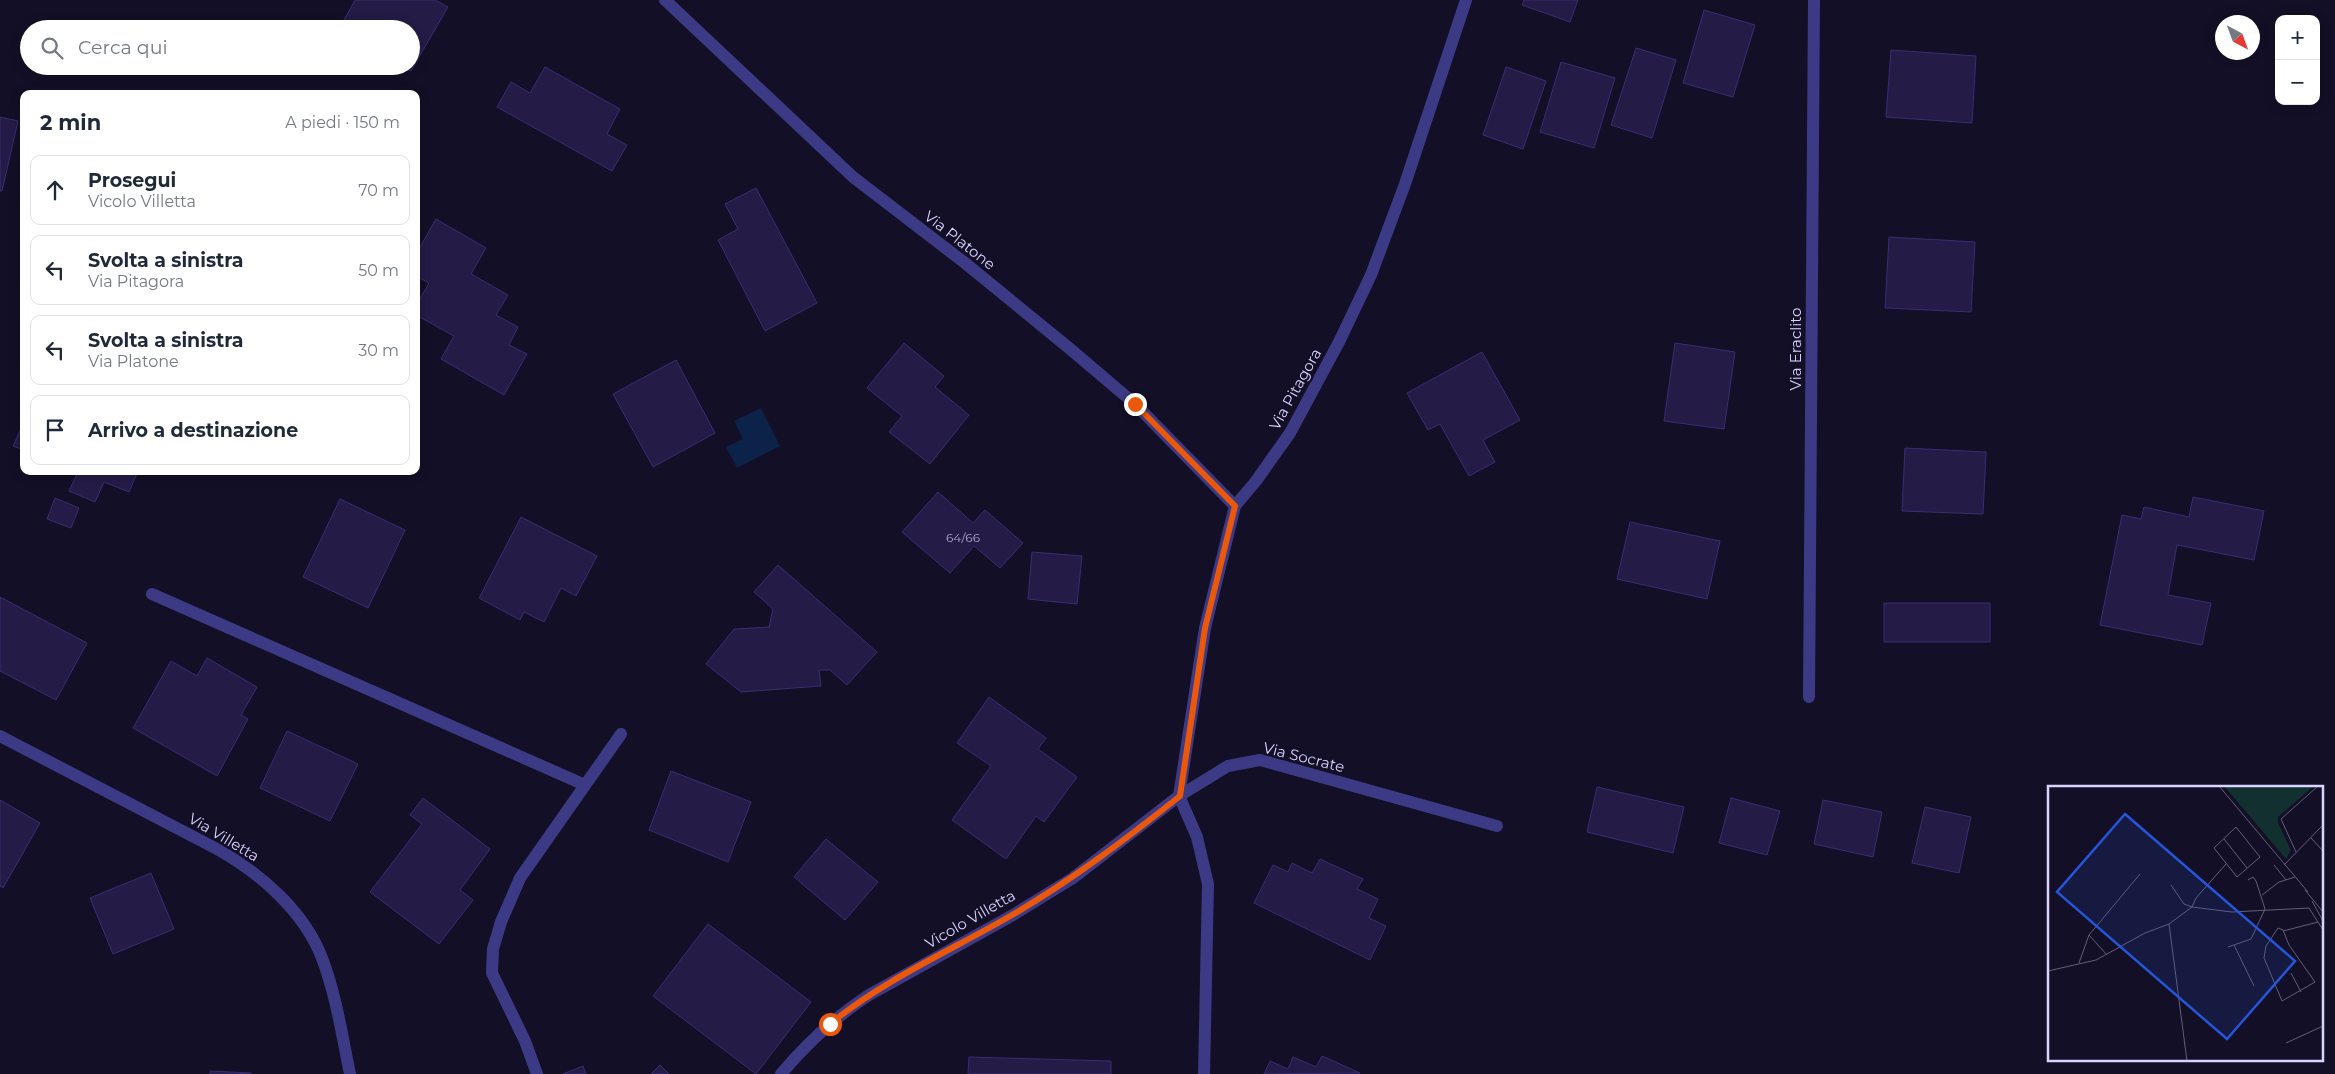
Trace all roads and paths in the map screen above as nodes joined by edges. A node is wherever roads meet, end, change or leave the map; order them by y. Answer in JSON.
{"nodes":[{"id":1,"x":665,"y":0,"type":"edge"},
{"id":2,"x":1466,"y":0,"type":"edge"},
{"id":3,"x":1814,"y":0,"type":"edge"},
{"id":4,"x":1235,"y":506,"type":"junction"},
{"id":5,"x":152,"y":594,"type":"dead end"},
{"id":6,"x":1809,"y":697,"type":"dead end"},
{"id":7,"x":621,"y":734,"type":"dead end"},
{"id":8,"x":0,"y":736,"type":"edge"},
{"id":9,"x":585,"y":785,"type":"junction"},
{"id":10,"x":1180,"y":796,"type":"junction"},
{"id":11,"x":1497,"y":826,"type":"dead end"},
{"id":12,"x":350,"y":1074,"type":"edge"},
{"id":13,"x":537,"y":1074,"type":"edge"},
{"id":14,"x":782,"y":1074,"type":"edge"},
{"id":15,"x":1204,"y":1074,"type":"edge"}],
"edges":[{"from":1,"to":4,"type":"street","name":"Via Platone"},
{"from":2,"to":4,"type":"street","name":"Via Pitagora"},
{"from":3,"to":6,"type":"street","name":"Via Eraclito"},
{"from":4,"to":10,"type":"street","name":"Via Pitagora"},
{"from":5,"to":9,"type":"street"},
{"from":7,"to":9,"type":"street"},
{"from":8,"to":12,"type":"street","name":"Via Villetta"},
{"from":9,"to":13,"type":"street"},
{"from":10,"to":11,"type":"street","name":"Via Socrate"},
{"from":10,"to":14,"type":"street","name":"Vicolo Villetta"},
{"from":10,"to":15,"type":"street"}]}
